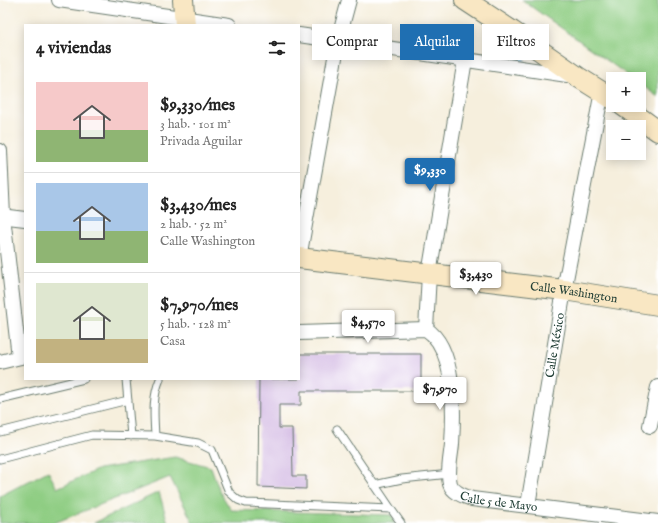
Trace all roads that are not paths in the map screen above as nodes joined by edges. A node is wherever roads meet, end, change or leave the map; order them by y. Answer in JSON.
{"nodes":[{"id":1,"x":59,"y":0,"type":"edge"},
{"id":2,"x":349,"y":0,"type":"edge"},
{"id":3,"x":465,"y":0,"type":"edge"},
{"id":4,"x":184,"y":14,"type":"edge"},
{"id":5,"x":225,"y":24,"type":"edge"},
{"id":6,"x":343,"y":24,"type":"edge"},
{"id":7,"x":300,"y":35,"type":"edge"},
{"id":8,"x":312,"y":37,"type":"edge"},
{"id":9,"x":335,"y":60,"type":"edge"},
{"id":10,"x":465,"y":60,"type":"joint"},
{"id":11,"x":578,"y":77,"type":"junction"},
{"id":12,"x":606,"y":94,"type":"edge"},
{"id":13,"x":606,"y":104,"type":"edge"},
{"id":14,"x":632,"y":112,"type":"edge"},
{"id":15,"x":658,"y":131,"type":"edge"},
{"id":16,"x":0,"y":150,"type":"edge"},
{"id":17,"x":1,"y":216,"type":"edge"},
{"id":18,"x":24,"y":219,"type":"edge"},
{"id":19,"x":300,"y":252,"type":"edge"},
{"id":20,"x":300,"y":258,"type":"edge"},
{"id":21,"x":429,"y":274,"type":"junction"},
{"id":22,"x":564,"y":290,"type":"junction"},
{"id":23,"x":658,"y":305,"type":"edge"},
{"id":24,"x":426,"y":329,"type":"junction"},
{"id":25,"x":300,"y":333,"type":"edge"},
{"id":26,"x":22,"y":356,"type":"edge"},
{"id":27,"x":0,"y":362,"type":"edge"},
{"id":28,"x":80,"y":380,"type":"edge"},
{"id":29,"x":126,"y":380,"type":"edge"},
{"id":30,"x":160,"y":380,"type":"edge"},
{"id":31,"x":658,"y":387,"type":"edge"},
{"id":32,"x":0,"y":399,"type":"edge"},
{"id":33,"x":128,"y":400,"type":"junction"},
{"id":34,"x":650,"y":426,"type":"dead end"},
{"id":35,"x":338,"y":429,"type":"dead end"},
{"id":36,"x":0,"y":432,"type":"edge"},
{"id":37,"x":131,"y":436,"type":"junction"},
{"id":38,"x":155,"y":436,"type":"junction"},
{"id":39,"x":0,"y":459,"type":"edge"},
{"id":40,"x":450,"y":474,"type":"junction"},
{"id":41,"x":374,"y":485,"type":"junction"},
{"id":42,"x":528,"y":505,"type":"junction"},
{"id":43,"x":391,"y":509,"type":"junction"},
{"id":44,"x":658,"y":522,"type":"edge"},
{"id":45,"x":401,"y":523,"type":"edge"}],
"edges":[{"from":1,"to":4,"type":"street"},
{"from":2,"to":6,"type":"street"},
{"from":3,"to":11,"type":"street"},
{"from":4,"to":5,"type":"street"},
{"from":7,"to":8,"type":"street"},
{"from":9,"to":19,"type":"street"},
{"from":10,"to":11,"type":"street"},
{"from":10,"to":21,"type":"street"},
{"from":11,"to":12,"type":"street"},
{"from":13,"to":22,"type":"street","name":"Calle México"},
{"from":14,"to":15,"type":"street"},
{"from":16,"to":17,"type":"street"},
{"from":17,"to":18,"type":"street"},
{"from":17,"to":26,"type":"street"},
{"from":20,"to":21,"type":"street","name":"Calle Washington"},
{"from":21,"to":22,"type":"street","name":"Calle Washington"},
{"from":21,"to":24,"type":"street"},
{"from":22,"to":23,"type":"street","name":"Calle Washington"},
{"from":22,"to":42,"type":"street","name":"Calle México"},
{"from":24,"to":25,"type":"street"},
{"from":24,"to":40,"type":"street"},
{"from":26,"to":27,"type":"street"},
{"from":28,"to":32,"type":"lane"},
{"from":29,"to":33,"type":"lane"},
{"from":30,"to":38,"type":"lane"},
{"from":31,"to":34,"type":"street"},
{"from":33,"to":36,"type":"lane"},
{"from":33,"to":37,"type":"lane"},
{"from":35,"to":41,"type":"lane"},
{"from":37,"to":38,"type":"lane"},
{"from":37,"to":39,"type":"lane"},
{"from":38,"to":43,"type":"lane"},
{"from":40,"to":41,"type":"lane"},
{"from":40,"to":42,"type":"street","name":"Calle 5 de Mayo"},
{"from":41,"to":43,"type":"lane"},
{"from":42,"to":44,"type":"street","name":"Calle 5 de Mayo"},
{"from":43,"to":45,"type":"lane"}]}
